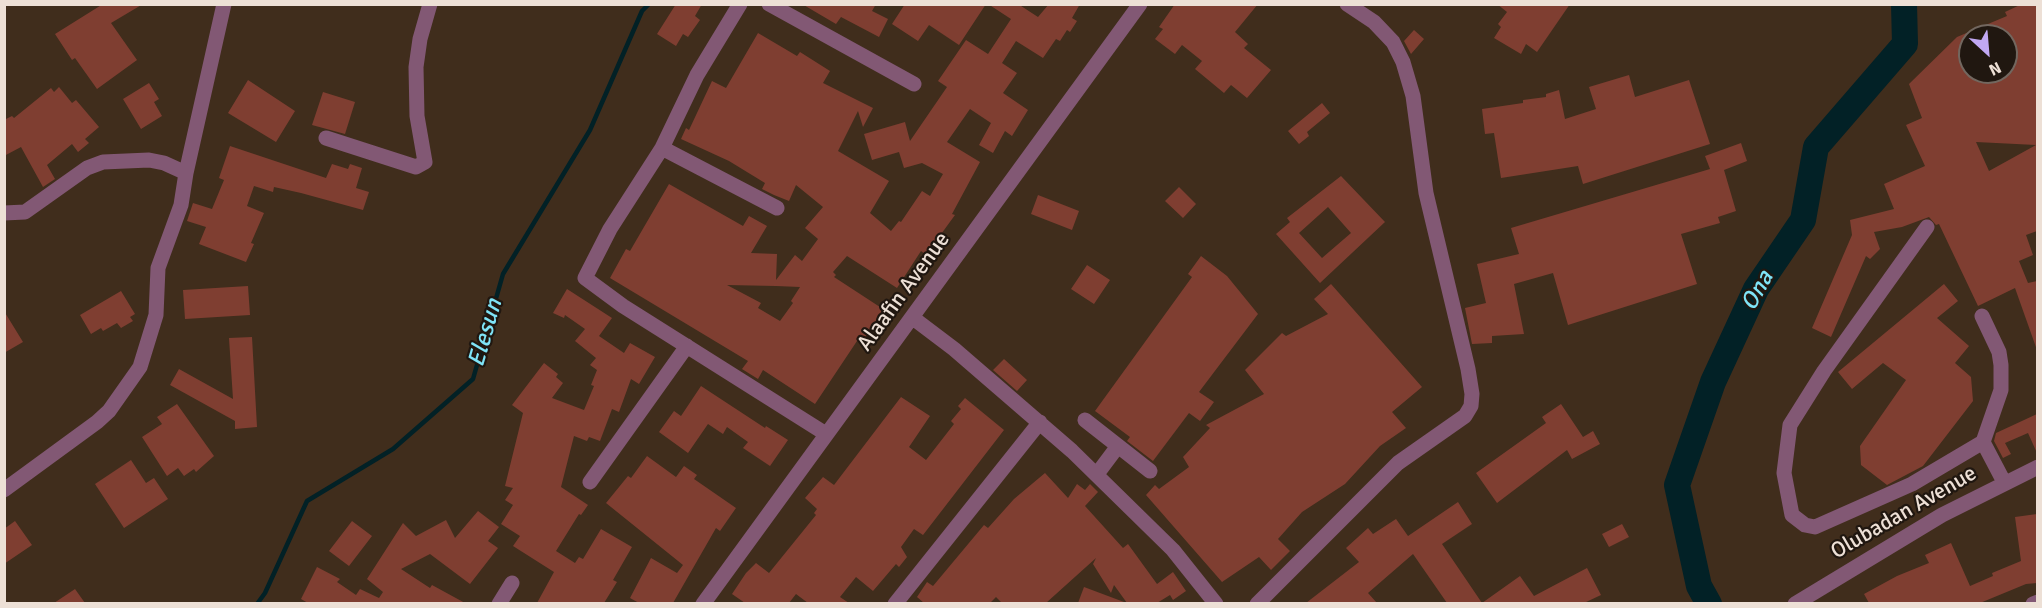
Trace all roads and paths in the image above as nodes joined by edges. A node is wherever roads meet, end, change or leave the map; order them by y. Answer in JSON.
{"nodes":[{"id":1,"x":224,"y":4,"type":"edge"},
{"id":2,"x":430,"y":4,"type":"edge"},
{"id":3,"x":740,"y":4,"type":"edge"},
{"id":4,"x":769,"y":4,"type":"edge"},
{"id":5,"x":1347,"y":4,"type":"edge"},
{"id":6,"x":1137,"y":6,"type":"edge"},
{"id":7,"x":914,"y":84,"type":"dead end"},
{"id":8,"x":326,"y":138,"type":"dead end"},
{"id":9,"x":662,"y":148,"type":"junction"},
{"id":10,"x":186,"y":173,"type":"junction"},
{"id":11,"x":777,"y":208,"type":"dead end"},
{"id":12,"x":4,"y":213,"type":"edge"},
{"id":13,"x":1927,"y":227,"type":"dead end"},
{"id":14,"x":1982,"y":316,"type":"dead end"},
{"id":15,"x":913,"y":318,"type":"junction"},
{"id":16,"x":687,"y":346,"type":"junction"},
{"id":17,"x":1085,"y":420,"type":"dead end"},
{"id":18,"x":1040,"y":422,"type":"junction"},
{"id":19,"x":826,"y":434,"type":"junction"},
{"id":20,"x":1983,"y":442,"type":"junction"},
{"id":21,"x":1118,"y":446,"type":"junction"},
{"id":22,"x":2037,"y":467,"type":"edge"},
{"id":23,"x":1150,"y":471,"type":"dead end"},
{"id":24,"x":1097,"y":474,"type":"junction"},
{"id":25,"x":590,"y":482,"type":"dead end"},
{"id":26,"x":2004,"y":482,"type":"junction"},
{"id":27,"x":4,"y":490,"type":"edge"},
{"id":28,"x":512,"y":583,"type":"dead end"},
{"id":29,"x":499,"y":603,"type":"edge"},
{"id":30,"x":703,"y":603,"type":"edge"},
{"id":31,"x":895,"y":603,"type":"edge"},
{"id":32,"x":1216,"y":603,"type":"edge"},
{"id":33,"x":1257,"y":603,"type":"edge"},
{"id":34,"x":1795,"y":603,"type":"edge"}],
"edges":[{"from":1,"to":10,"type":"street"},
{"from":2,"to":8,"type":"street"},
{"from":3,"to":9,"type":"street"},
{"from":4,"to":7,"type":"street"},
{"from":5,"to":33,"type":"street"},
{"from":6,"to":15,"type":"street","name":"Alaafin Avenue"},
{"from":9,"to":11,"type":"street"},
{"from":9,"to":16,"type":"street"},
{"from":10,"to":12,"type":"street"},
{"from":10,"to":27,"type":"street"},
{"from":13,"to":20,"type":"street"},
{"from":14,"to":20,"type":"street"},
{"from":15,"to":18,"type":"street"},
{"from":15,"to":19,"type":"street","name":"Alaafin Avenue"},
{"from":16,"to":19,"type":"street"},
{"from":16,"to":25,"type":"street"},
{"from":17,"to":21,"type":"street"},
{"from":18,"to":24,"type":"street"},
{"from":18,"to":31,"type":"street"},
{"from":19,"to":30,"type":"street","name":"Alaafin Avenue"},
{"from":20,"to":26,"type":"street"},
{"from":21,"to":23,"type":"street"},
{"from":21,"to":24,"type":"street"},
{"from":22,"to":26,"type":"street","name":"Olubadan Avenue"},
{"from":24,"to":32,"type":"street"},
{"from":26,"to":34,"type":"street","name":"Olubadan Avenue"},
{"from":28,"to":29,"type":"street"}]}
